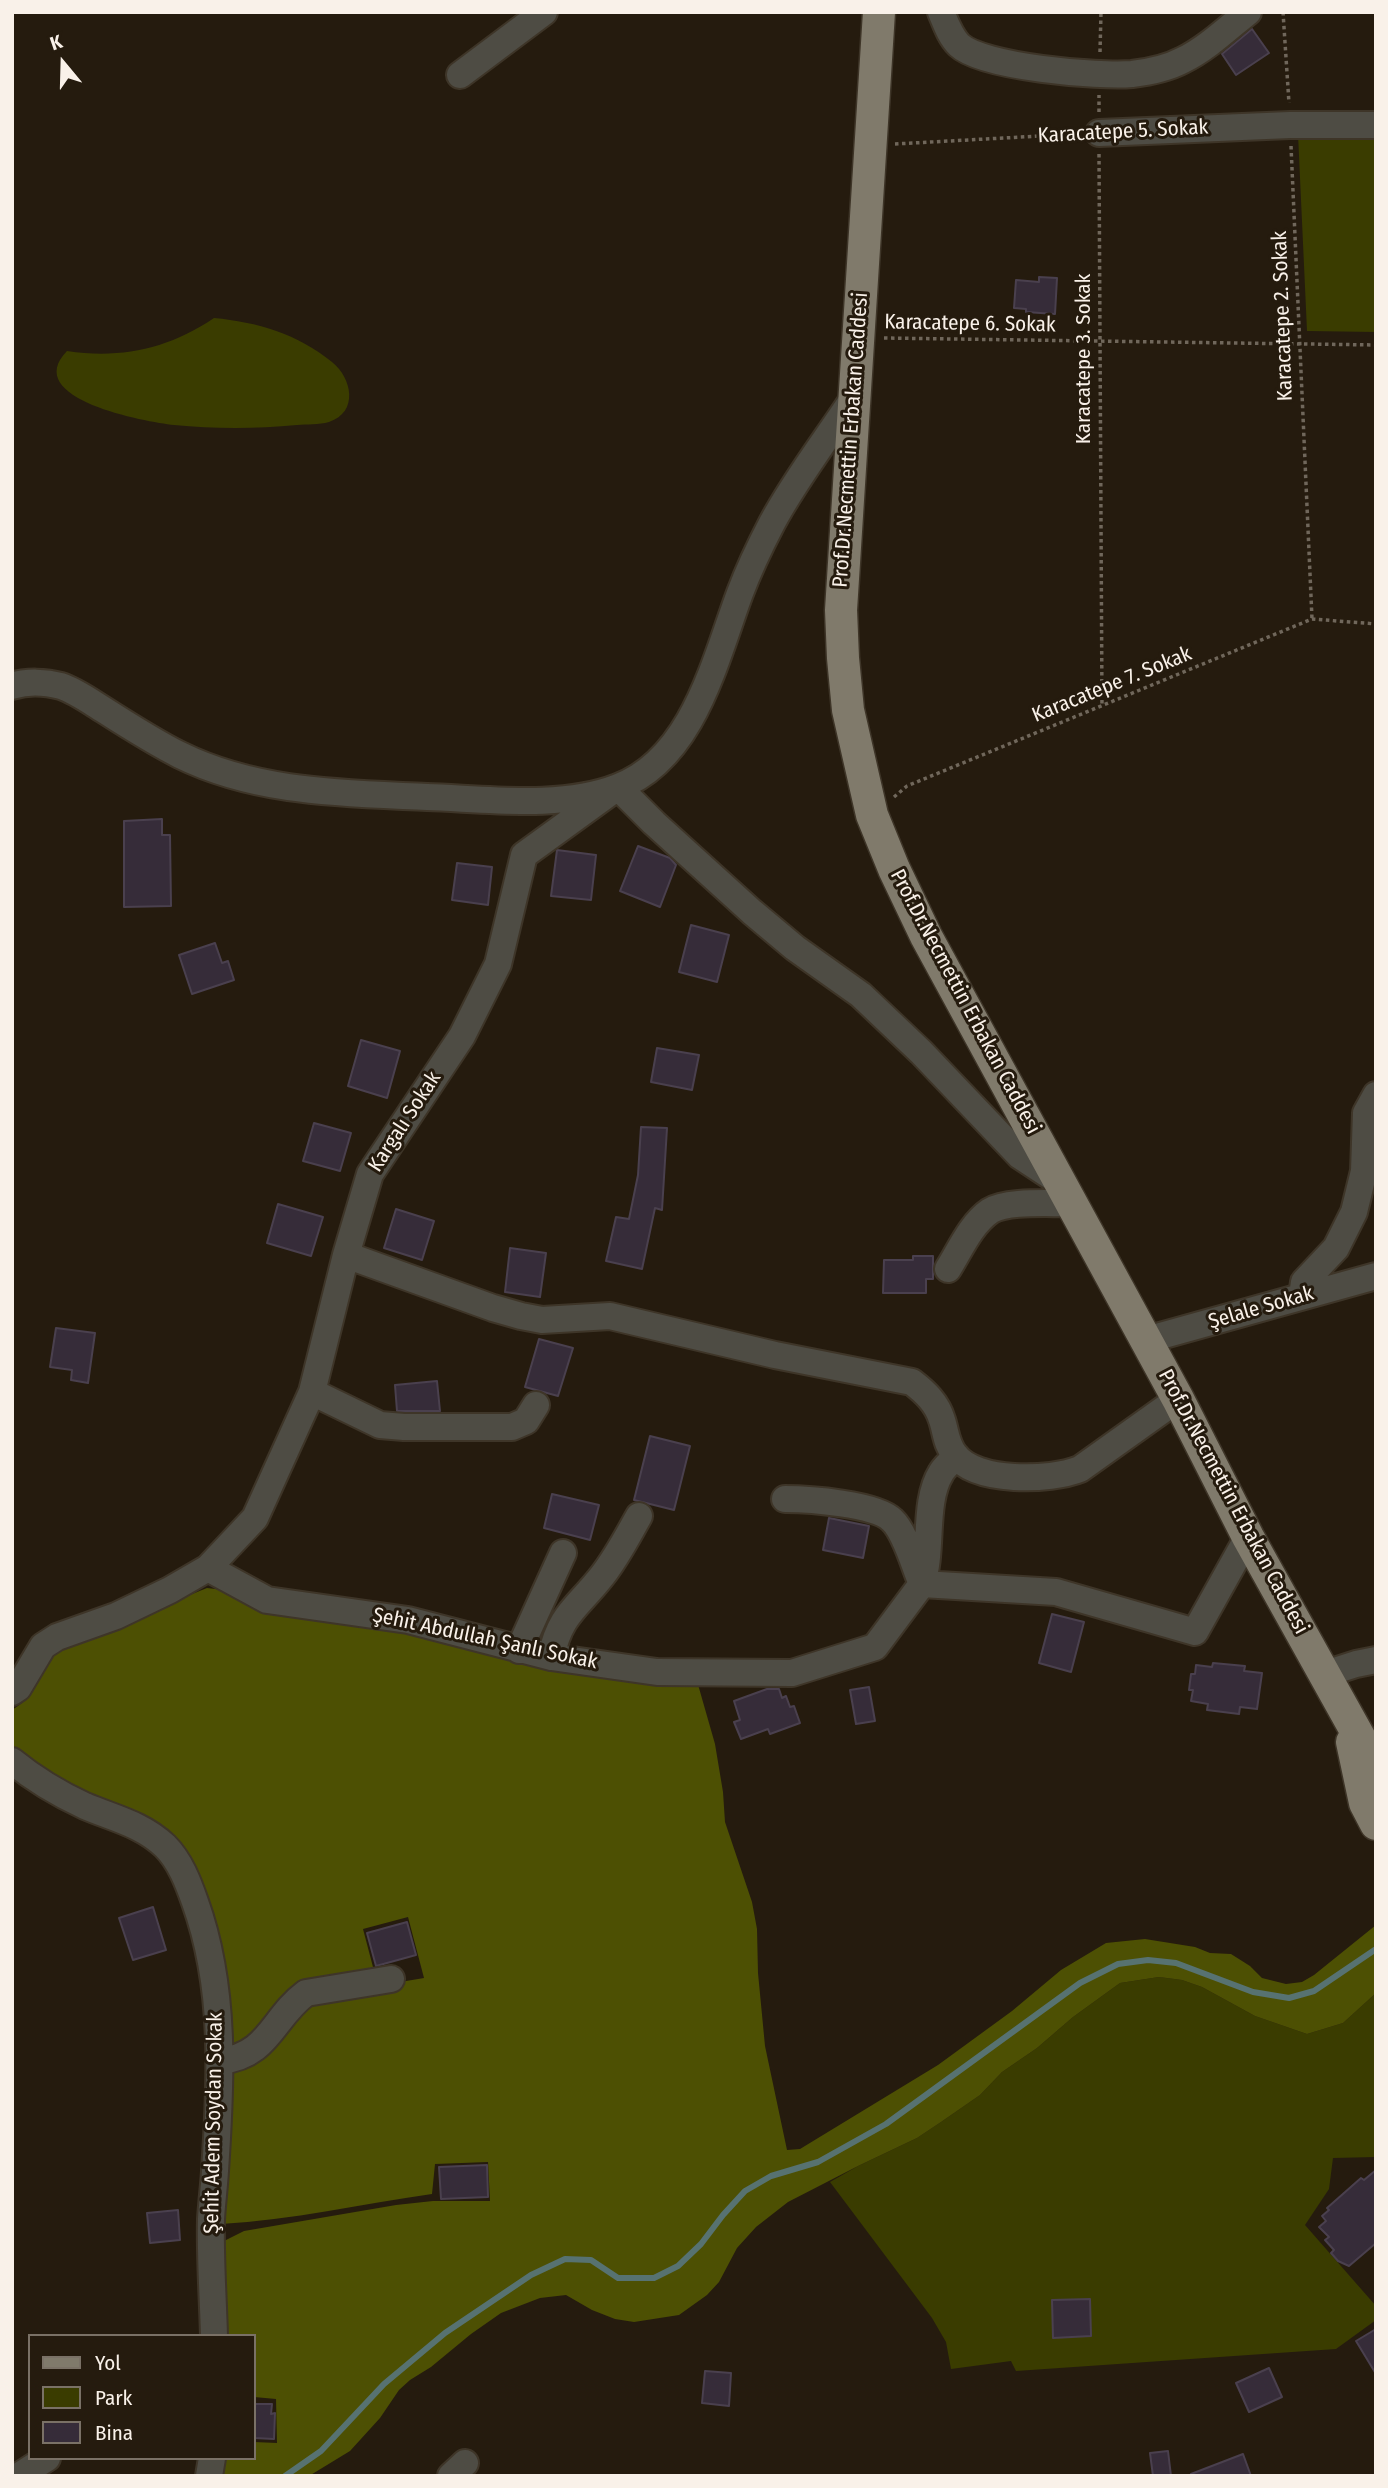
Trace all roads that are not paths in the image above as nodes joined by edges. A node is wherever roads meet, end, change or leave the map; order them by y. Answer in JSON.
{"nodes":[{"id":1,"x":544,"y":12,"type":"edge"},
{"id":2,"x":879,"y":12,"type":"edge"},
{"id":3,"x":941,"y":12,"type":"edge"},
{"id":4,"x":1248,"y":12,"type":"edge"},
{"id":5,"x":460,"y":75,"type":"dead end"},
{"id":6,"x":1376,"y":125,"type":"edge"},
{"id":7,"x":1099,"y":132,"type":"road end"},
{"id":8,"x":853,"y":399,"type":"junction"},
{"id":9,"x":12,"y":686,"type":"edge"},
{"id":10,"x":618,"y":787,"type":"junction"},
{"id":11,"x":1376,"y":1095,"type":"edge"},
{"id":12,"x":1370,"y":1171,"type":"edge"},
{"id":13,"x":1067,"y":1193,"type":"junction"},
{"id":14,"x":346,"y":1255,"type":"junction"},
{"id":15,"x":948,"y":1269,"type":"dead end"},
{"id":16,"x":1376,"y":1276,"type":"edge"},
{"id":17,"x":1302,"y":1296,"type":"junction"},
{"id":18,"x":1146,"y":1340,"type":"junction"},
{"id":19,"x":312,"y":1392,"type":"junction"},
{"id":20,"x":1178,"y":1399,"type":"junction"},
{"id":21,"x":536,"y":1405,"type":"dead end"},
{"id":22,"x":956,"y":1457,"type":"junction"},
{"id":23,"x":785,"y":1499,"type":"dead end"},
{"id":24,"x":639,"y":1516,"type":"dead end"},
{"id":25,"x":1248,"y":1537,"type":"junction"},
{"id":26,"x":563,"y":1553,"type":"dead end"},
{"id":27,"x":208,"y":1568,"type":"junction"},
{"id":28,"x":922,"y":1584,"type":"junction"},
{"id":29,"x":519,"y":1650,"type":"junction"},
{"id":30,"x":551,"y":1657,"type":"junction"},
{"id":31,"x":1376,"y":1660,"type":"edge"},
{"id":32,"x":1325,"y":1674,"type":"junction"},
{"id":33,"x":12,"y":1692,"type":"edge"},
{"id":34,"x":1346,"y":1713,"type":"junction"},
{"id":35,"x":1376,"y":1752,"type":"edge"},
{"id":36,"x":12,"y":1761,"type":"edge"},
{"id":37,"x":1376,"y":1767,"type":"edge"},
{"id":38,"x":1376,"y":1824,"type":"edge"},
{"id":39,"x":391,"y":1979,"type":"dead end"},
{"id":40,"x":220,"y":2061,"type":"junction"},
{"id":41,"x":214,"y":2334,"type":"edge"},
{"id":42,"x":44,"y":2460,"type":"edge"},
{"id":43,"x":19,"y":2476,"type":"edge"}],
"edges":[{"from":1,"to":5,"type":"street"},
{"from":2,"to":8,"type":"main road","name":"Prof.Dr.Necmettin Erbakan Caddesi"},
{"from":3,"to":4,"type":"street"},
{"from":6,"to":7,"type":"street","name":"Karacatepe 5. Sokak"},
{"from":8,"to":10,"type":"street"},
{"from":8,"to":13,"type":"main road","name":"Prof.Dr.Necmettin Erbakan Caddesi"},
{"from":9,"to":10,"type":"street"},
{"from":10,"to":13,"type":"street"},
{"from":10,"to":14,"type":"street","name":"Kargalı Sokak"},
{"from":11,"to":12,"type":"street"},
{"from":12,"to":17,"type":"street"},
{"from":13,"to":15,"type":"street"},
{"from":13,"to":18,"type":"main road","name":"Prof.Dr.Necmettin Erbakan Caddesi"},
{"from":14,"to":19,"type":"street","name":"Kargalı Sokak"},
{"from":14,"to":22,"type":"street"},
{"from":16,"to":17,"type":"street","name":"Şelale Sokak"},
{"from":17,"to":18,"type":"street","name":"Şelale Sokak"},
{"from":18,"to":20,"type":"main road","name":"Prof.Dr.Necmettin Erbakan Caddesi"},
{"from":19,"to":21,"type":"street"},
{"from":19,"to":27,"type":"street","name":"Kargalı Sokak"},
{"from":20,"to":22,"type":"street"},
{"from":20,"to":25,"type":"main road","name":"Prof.Dr.Necmettin Erbakan Caddesi"},
{"from":22,"to":28,"type":"street"},
{"from":23,"to":28,"type":"street"},
{"from":24,"to":30,"type":"street"},
{"from":25,"to":28,"type":"street"},
{"from":25,"to":32,"type":"main road","name":"Prof.Dr.Necmettin Erbakan Caddesi"},
{"from":26,"to":29,"type":"street"},
{"from":27,"to":29,"type":"street","name":"Şehit Abdullah Şanlı Sokak"},
{"from":27,"to":33,"type":"street"},
{"from":28,"to":30,"type":"street","name":"Şehit Abdullah Şanlı Sokak"},
{"from":29,"to":30,"type":"street","name":"Şehit Abdullah Şanlı Sokak"},
{"from":31,"to":32,"type":"street"},
{"from":32,"to":34,"type":"main road","name":"Prof.Dr.Necmettin Erbakan Caddesi"},
{"from":34,"to":35,"type":"main road","name":"Prof.Dr.Necmettin Erbakan Caddesi"},
{"from":34,"to":37,"type":"main road","name":"Prof.Dr.Necmettin Erbakan Caddesi"},
{"from":34,"to":38,"type":"main road","name":"Prof.Dr.Necmettin Erbakan Caddesi"},
{"from":36,"to":40,"type":"street","name":"Şehit Adem Soydan Sokak"},
{"from":39,"to":40,"type":"street"},
{"from":40,"to":41,"type":"street","name":"Şehit Adem Soydan Sokak"},
{"from":42,"to":43,"type":"street"}]}
